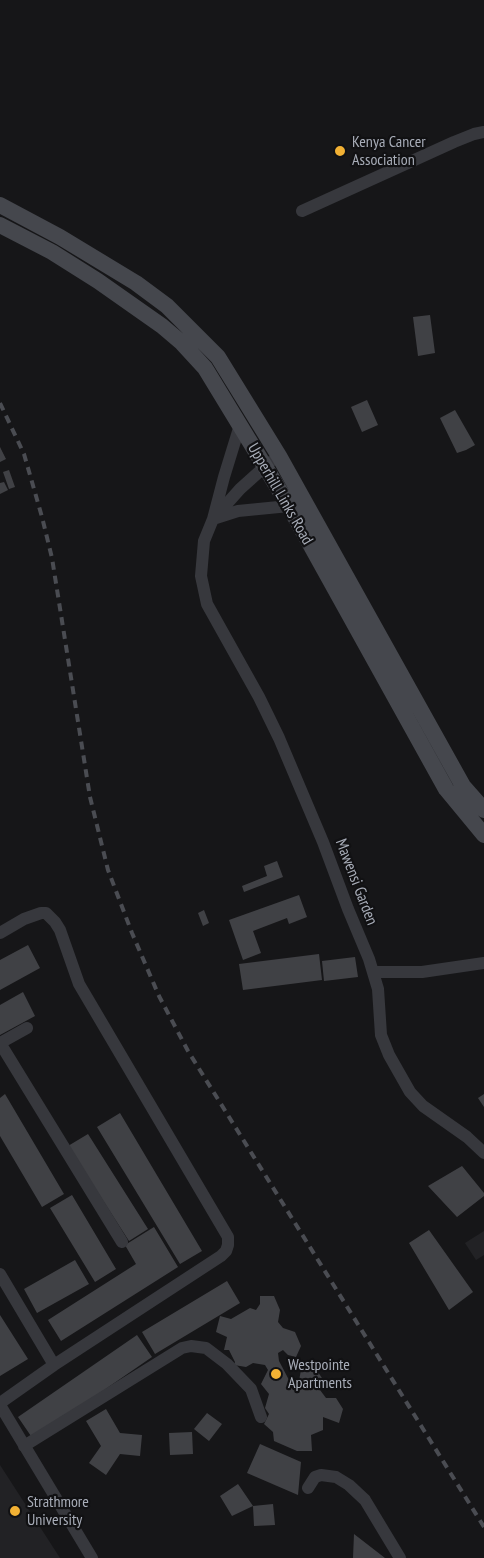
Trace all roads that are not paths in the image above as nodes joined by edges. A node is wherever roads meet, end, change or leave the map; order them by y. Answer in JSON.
{"nodes":[{"id":1,"x":484,"y":132,"type":"edge"},
{"id":2,"x":0,"y":205,"type":"edge"},
{"id":3,"x":302,"y":211,"type":"dead end"},
{"id":4,"x":0,"y":225,"type":"edge"},
{"id":5,"x":240,"y":425,"type":"junction"},
{"id":6,"x":279,"y":456,"type":"junction"},
{"id":7,"x":264,"y":466,"type":"junction"},
{"id":8,"x":296,"y":503,"type":"junction"},
{"id":9,"x":213,"y":519,"type":"junction"},
{"id":10,"x":484,"y":810,"type":"edge"},
{"id":11,"x":484,"y":835,"type":"edge"},
{"id":12,"x":0,"y":933,"type":"edge"},
{"id":13,"x":484,"y":963,"type":"edge"},
{"id":14,"x":373,"y":972,"type":"junction"},
{"id":15,"x":27,"y":1028,"type":"dead end"},
{"id":16,"x":0,"y":1043,"type":"edge"},
{"id":17,"x":484,"y":1153,"type":"edge"},
{"id":18,"x":122,"y":1242,"type":"dead end"},
{"id":19,"x":0,"y":1274,"type":"edge"},
{"id":20,"x":54,"y":1365,"type":"junction"},
{"id":21,"x":0,"y":1404,"type":"edge"},
{"id":22,"x":261,"y":1417,"type":"dead end"},
{"id":23,"x":24,"y":1446,"type":"junction"},
{"id":24,"x":308,"y":1488,"type":"dead end"},
{"id":25,"x":92,"y":1558,"type":"edge"},
{"id":26,"x":400,"y":1558,"type":"edge"}],
"edges":[{"from":1,"to":3,"type":"street"},
{"from":2,"to":6,"type":"street","name":"Upperhill Links Road"},
{"from":4,"to":5,"type":"street","name":"Upperhill Links Road"},
{"from":5,"to":7,"type":"street","name":"Upperhill Links Road"},
{"from":5,"to":9,"type":"street","name":"Mawensi Garden"},
{"from":6,"to":7,"type":"street"},
{"from":6,"to":8,"type":"street","name":"Upperhill Links Road"},
{"from":7,"to":8,"type":"street","name":"Upperhill Links Road"},
{"from":7,"to":9,"type":"street"},
{"from":8,"to":9,"type":"street"},
{"from":8,"to":10,"type":"street","name":"Upperhill Links Road"},
{"from":8,"to":11,"type":"street","name":"Upperhill Links Road"},
{"from":9,"to":14,"type":"street","name":"Mawensi Garden"},
{"from":12,"to":20,"type":"street"},
{"from":13,"to":14,"type":"street"},
{"from":14,"to":17,"type":"street","name":"Mawensi Garden"},
{"from":15,"to":16,"type":"street"},
{"from":16,"to":18,"type":"street"},
{"from":19,"to":20,"type":"street"},
{"from":20,"to":21,"type":"street"},
{"from":21,"to":23,"type":"street"},
{"from":22,"to":23,"type":"street"},
{"from":23,"to":25,"type":"street"},
{"from":24,"to":26,"type":"street"}]}
